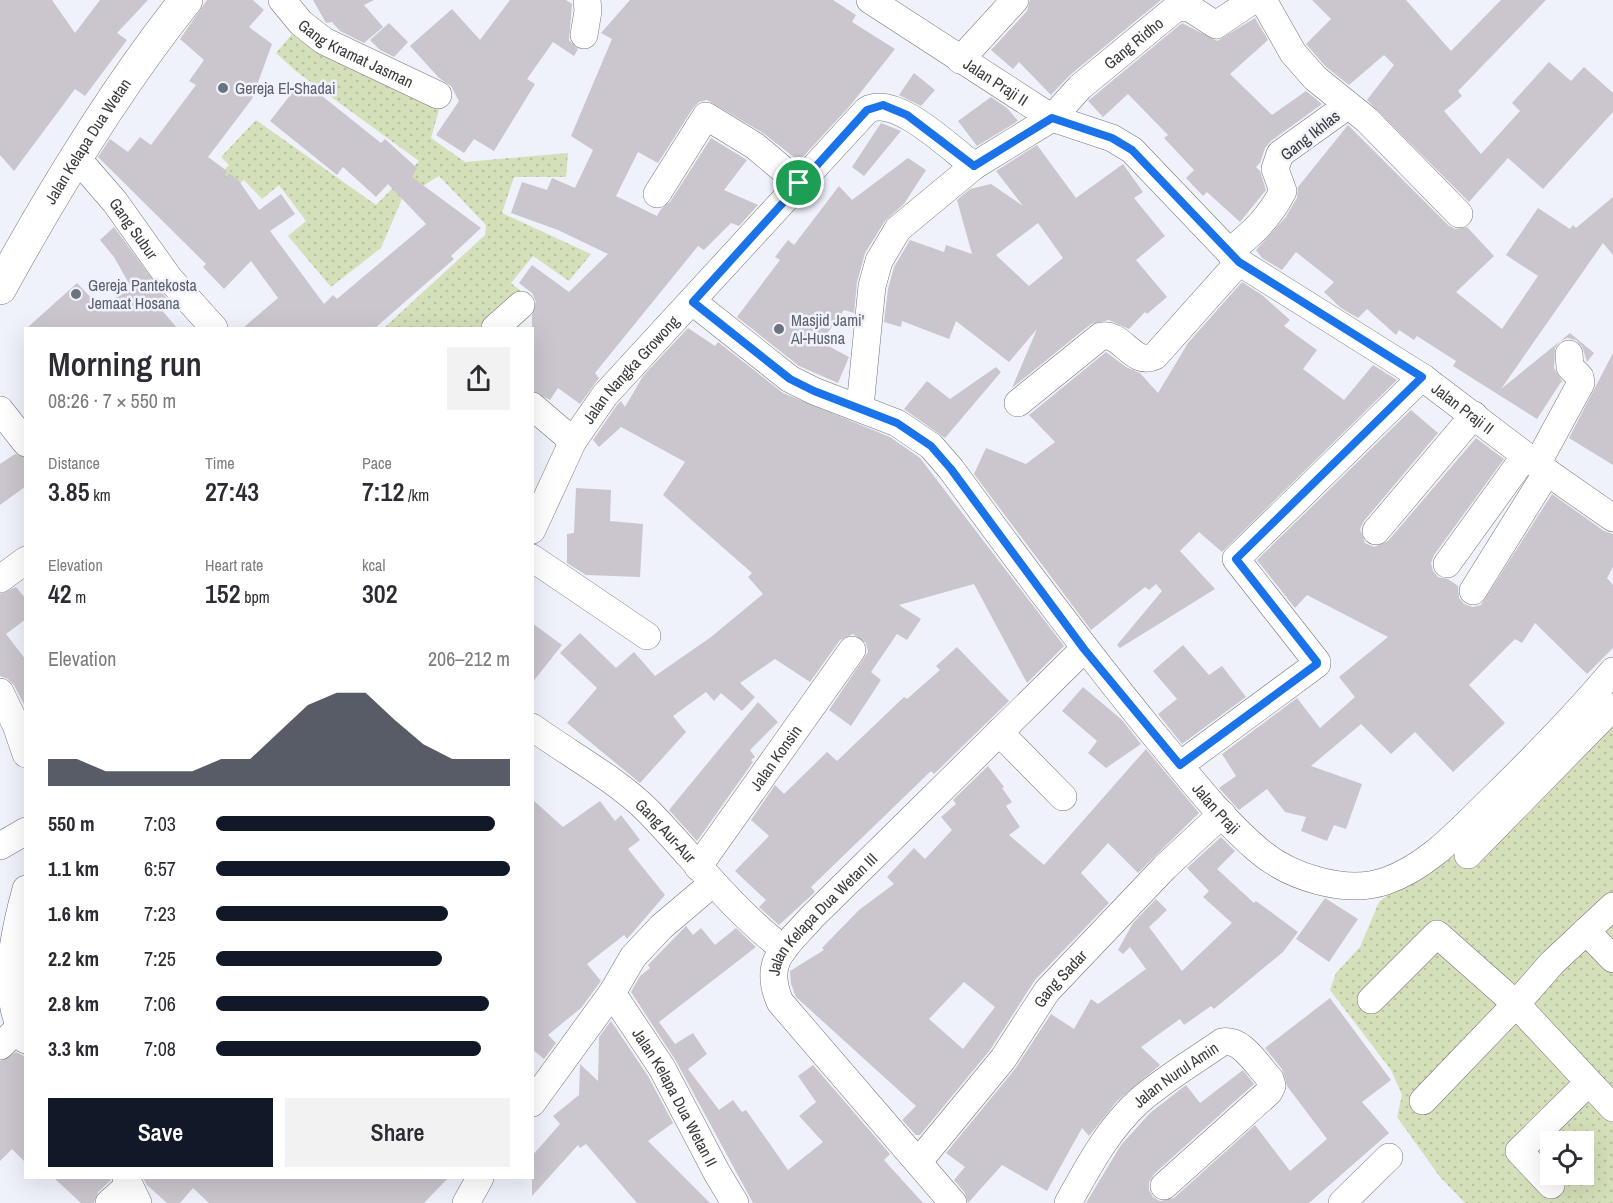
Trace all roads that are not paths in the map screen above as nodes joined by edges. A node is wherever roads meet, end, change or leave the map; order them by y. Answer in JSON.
{"nodes":[{"id":1,"x":186,"y":0,"type":"edge"},
{"id":2,"x":282,"y":0,"type":"edge"},
{"id":3,"x":587,"y":0,"type":"edge"},
{"id":4,"x":870,"y":0,"type":"edge"},
{"id":5,"x":1015,"y":0,"type":"edge"},
{"id":6,"x":1261,"y":1,"type":"edge"},
{"id":7,"x":584,"y":35,"type":"dead end"},
{"id":8,"x":960,"y":60,"type":"junction"},
{"id":9,"x":438,"y":95,"type":"dead end"},
{"id":10,"x":1347,"y":106,"type":"junction"},
{"id":11,"x":1052,"y":118,"type":"junction"},
{"id":12,"x":76,"y":157,"type":"junction"},
{"id":13,"x":974,"y":166,"type":"junction"},
{"id":14,"x":799,"y":183,"type":"junction"},
{"id":15,"x":657,"y":194,"type":"dead end"},
{"id":16,"x":1459,"y":214,"type":"dead end"},
{"id":17,"x":1234,"y":257,"type":"junction"},
{"id":18,"x":0,"y":288,"type":"edge"},
{"id":19,"x":693,"y":302,"type":"junction"},
{"id":20,"x":521,"y":305,"type":"dead end"},
{"id":21,"x":213,"y":327,"type":"edge"},
{"id":22,"x":496,"y":327,"type":"edge"},
{"id":23,"x":1569,"y":354,"type":"dead end"},
{"id":24,"x":1422,"y":377,"type":"junction"},
{"id":25,"x":1018,"y":403,"type":"dead end"},
{"id":26,"x":860,"y":407,"type":"junction"},
{"id":27,"x":534,"y":408,"type":"edge"},
{"id":28,"x":0,"y":410,"type":"edge"},
{"id":29,"x":1474,"y":414,"type":"junction"},
{"id":30,"x":24,"y":440,"type":"edge"},
{"id":31,"x":573,"y":441,"type":"junction"},
{"id":32,"x":1536,"y":464,"type":"junction"},
{"id":33,"x":1613,"y":518,"type":"edge"},
{"id":34,"x":534,"y":526,"type":"edge"},
{"id":35,"x":1376,"y":531,"type":"dead end"},
{"id":36,"x":534,"y":559,"type":"edge"},
{"id":37,"x":24,"y":561,"type":"edge"},
{"id":38,"x":1448,"y":564,"type":"dead end"},
{"id":39,"x":0,"y":579,"type":"edge"},
{"id":40,"x":1473,"y":591,"type":"dead end"},
{"id":41,"x":647,"y":636,"type":"dead end"},
{"id":42,"x":1084,"y":649,"type":"junction"},
{"id":43,"x":852,"y":650,"type":"dead end"},
{"id":44,"x":1613,"y":671,"type":"edge"},
{"id":45,"x":0,"y":692,"type":"edge"},
{"id":46,"x":1613,"y":707,"type":"edge"},
{"id":47,"x":21,"y":722,"type":"edge"},
{"id":48,"x":534,"y":727,"type":"edge"},
{"id":49,"x":999,"y":732,"type":"junction"},
{"id":50,"x":24,"y":741,"type":"edge"},
{"id":51,"x":1180,"y":765,"type":"junction"},
{"id":52,"x":1063,"y":797,"type":"dead end"},
{"id":53,"x":1222,"y":814,"type":"junction"},
{"id":54,"x":24,"y":832,"type":"edge"},
{"id":55,"x":0,"y":846,"type":"edge"},
{"id":56,"x":1468,"y":855,"type":"dead end"},
{"id":57,"x":706,"y":875,"type":"junction"},
{"id":58,"x":24,"y":897,"type":"edge"},
{"id":59,"x":1613,"y":906,"type":"edge"},
{"id":60,"x":1586,"y":931,"type":"junction"},
{"id":61,"x":784,"y":949,"type":"junction"},
{"id":62,"x":1613,"y":959,"type":"edge"},
{"id":63,"x":612,"y":993,"type":"junction"},
{"id":64,"x":1371,"y":1000,"type":"dead end"},
{"id":65,"x":1516,"y":1004,"type":"junction"},
{"id":66,"x":15,"y":1038,"type":"edge"},
{"id":67,"x":1588,"y":1083,"type":"junction"},
{"id":68,"x":534,"y":1100,"type":"edge"},
{"id":69,"x":1423,"y":1101,"type":"dead end"},
{"id":70,"x":1613,"y":1108,"type":"edge"},
{"id":71,"x":1389,"y":1157,"type":"dead end"},
{"id":72,"x":919,"y":1161,"type":"junction"},
{"id":73,"x":1540,"y":1173,"type":"edge"},
{"id":74,"x":479,"y":1179,"type":"edge"},
{"id":75,"x":1164,"y":1186,"type":"dead end"},
{"id":76,"x":466,"y":1203,"type":"edge"},
{"id":77,"x":735,"y":1203,"type":"edge"},
{"id":78,"x":953,"y":1203,"type":"edge"},
{"id":79,"x":1068,"y":1203,"type":"edge"},
{"id":80,"x":1342,"y":1203,"type":"edge"}],
"edges":[{"from":1,"to":12,"type":"street","name":"Jalan Kelapa Dua Wetan"},
{"from":2,"to":9,"type":"street","name":"Gang Kramat Jasman"},
{"from":3,"to":7,"type":"street"},
{"from":4,"to":8,"type":"street","name":"Jalan Praji II"},
{"from":5,"to":8,"type":"street"},
{"from":6,"to":10,"type":"street"},
{"from":6,"to":11,"type":"street","name":"Gang Ridho"},
{"from":8,"to":11,"type":"street","name":"Jalan Praji II"},
{"from":10,"to":16,"type":"street"},
{"from":10,"to":17,"type":"street","name":"Gang Ikhlas"},
{"from":11,"to":13,"type":"street"},
{"from":11,"to":17,"type":"street","name":"Jalan Praji II"},
{"from":12,"to":18,"type":"street","name":"Jalan Kelapa Dua Wetan"},
{"from":12,"to":21,"type":"street","name":"Gang Subur"},
{"from":13,"to":14,"type":"street","name":"Jalan Nangka Growong"},
{"from":13,"to":26,"type":"street"},
{"from":14,"to":15,"type":"street"},
{"from":14,"to":19,"type":"street","name":"Jalan Nangka Growong"},
{"from":17,"to":24,"type":"street","name":"Jalan Praji II"},
{"from":17,"to":25,"type":"street"},
{"from":19,"to":26,"type":"street","name":"Jalan Praji"},
{"from":19,"to":31,"type":"street","name":"Jalan Nangka Growong"},
{"from":20,"to":22,"type":"street"},
{"from":23,"to":32,"type":"street"},
{"from":24,"to":29,"type":"street","name":"Jalan Praji II"},
{"from":24,"to":51,"type":"street"},
{"from":26,"to":42,"type":"street","name":"Jalan Praji"},
{"from":27,"to":31,"type":"street"},
{"from":28,"to":30,"type":"street"},
{"from":29,"to":32,"type":"street","name":"Jalan Praji II"},
{"from":29,"to":35,"type":"street"},
{"from":31,"to":34,"type":"street","name":"Jalan Nangka Growong"},
{"from":32,"to":33,"type":"street","name":"Jalan Praji II"},
{"from":32,"to":38,"type":"street"},
{"from":32,"to":40,"type":"street"},
{"from":36,"to":41,"type":"street"},
{"from":37,"to":39,"type":"street"},
{"from":42,"to":49,"type":"street","name":"Jalan Kelapa Dua Wetan III"},
{"from":42,"to":51,"type":"street","name":"Jalan Praji"},
{"from":43,"to":57,"type":"street","name":"Jalan Konsin"},
{"from":44,"to":53,"type":"street","name":"Jalan Praji"},
{"from":45,"to":47,"type":"street"},
{"from":46,"to":56,"type":"street"},
{"from":47,"to":50,"type":"street"},
{"from":48,"to":57,"type":"street","name":"Gang Aur-Aur"},
{"from":49,"to":52,"type":"street"},
{"from":49,"to":61,"type":"street","name":"Jalan Kelapa Dua Wetan III"},
{"from":51,"to":53,"type":"street","name":"Jalan Praji"},
{"from":53,"to":72,"type":"street","name":"Gang Sadar"},
{"from":54,"to":55,"type":"street"},
{"from":57,"to":61,"type":"street","name":"Gang Aur-Aur"},
{"from":57,"to":63,"type":"street"},
{"from":58,"to":66,"type":"street"},
{"from":59,"to":60,"type":"street"},
{"from":60,"to":62,"type":"street"},
{"from":60,"to":65,"type":"street"},
{"from":61,"to":72,"type":"street","name":"Jalan Kelapa Dua Wetan III"},
{"from":63,"to":68,"type":"street"},
{"from":63,"to":77,"type":"street","name":"Jalan Kelapa Dua Wetan II"},
{"from":64,"to":65,"type":"street"},
{"from":65,"to":67,"type":"street"},
{"from":65,"to":69,"type":"street"},
{"from":67,"to":70,"type":"street"},
{"from":67,"to":73,"type":"street"},
{"from":71,"to":80,"type":"street"},
{"from":72,"to":78,"type":"street","name":"Jalan Kelapa Dua Wetan III"},
{"from":74,"to":76,"type":"street"},
{"from":75,"to":79,"type":"street","name":"Jalan Nurul Amin"}]}
